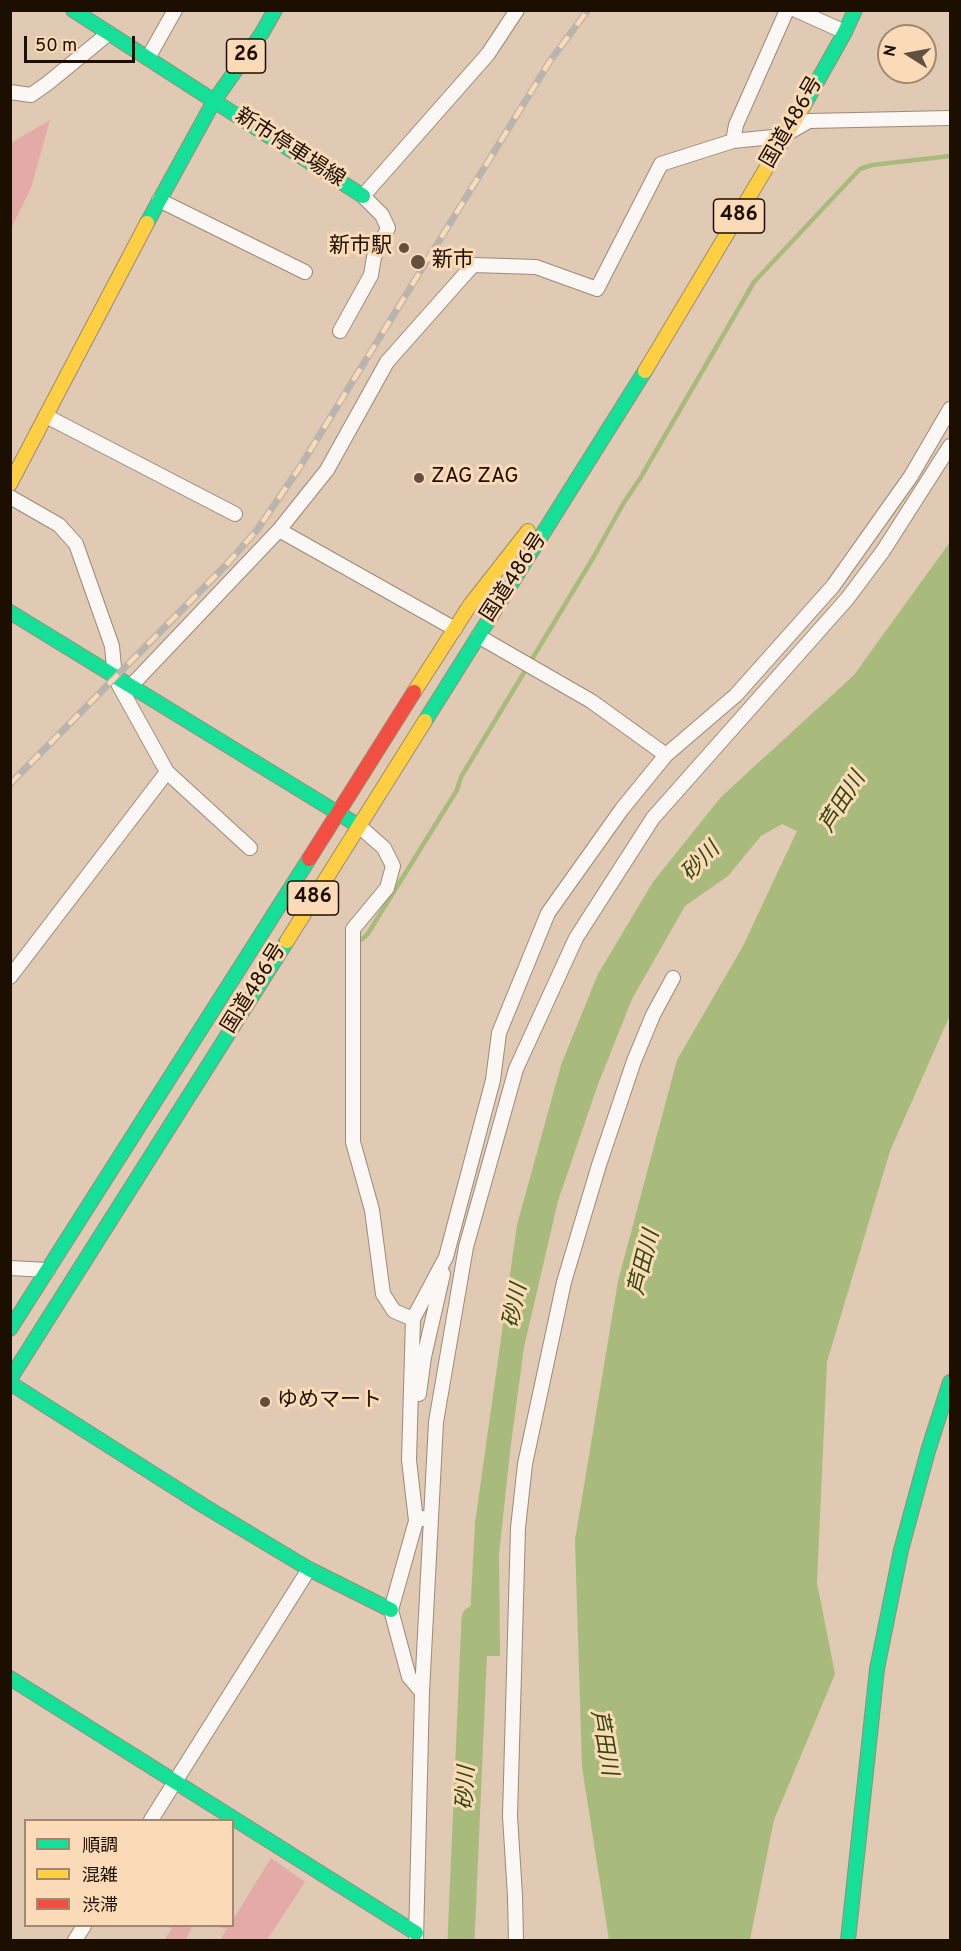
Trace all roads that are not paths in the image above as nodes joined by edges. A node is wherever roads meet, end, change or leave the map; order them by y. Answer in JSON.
{"nodes":[{"id":1,"x":73,"y":10,"type":"edge"},
{"id":2,"x":175,"y":10,"type":"edge"},
{"id":3,"x":274,"y":10,"type":"edge"},
{"id":4,"x":517,"y":10,"type":"edge"},
{"id":5,"x":788,"y":10,"type":"edge"},
{"id":6,"x":796,"y":10,"type":"edge"},
{"id":7,"x":855,"y":10,"type":"edge"},
{"id":8,"x":845,"y":32,"type":"junction"},
{"id":9,"x":108,"y":33,"type":"junction"},
{"id":10,"x":148,"y":58,"type":"junction"},
{"id":11,"x":10,"y":92,"type":"edge"},
{"id":12,"x":214,"y":101,"type":"junction"},
{"id":13,"x":951,"y":118,"type":"edge"},
{"id":14,"x":788,"y":133,"type":"junction"},
{"id":15,"x":733,"y":141,"type":"junction"},
{"id":16,"x":363,"y":196,"type":"junction"},
{"id":17,"x":159,"y":200,"type":"junction"},
{"id":18,"x":305,"y":272,"type":"dead end"},
{"id":19,"x":340,"y":331,"type":"dead end"},
{"id":20,"x":951,"y":409,"type":"edge"},
{"id":21,"x":46,"y":416,"type":"junction"},
{"id":22,"x":617,"y":418,"type":"junction"},
{"id":23,"x":951,"y":446,"type":"edge"},
{"id":24,"x":10,"y":484,"type":"edge"},
{"id":25,"x":10,"y":497,"type":"edge"},
{"id":26,"x":235,"y":514,"type":"dead end"},
{"id":27,"x":279,"y":530,"type":"junction"},
{"id":28,"x":10,"y":612,"type":"edge"},
{"id":29,"x":455,"y":629,"type":"junction"},
{"id":30,"x":478,"y":636,"type":"junction"},
{"id":31,"x":115,"y":678,"type":"junction"},
{"id":32,"x":130,"y":687,"type":"junction"},
{"id":33,"x":666,"y":755,"type":"junction"},
{"id":34,"x":167,"y":772,"type":"junction"},
{"id":35,"x":338,"y":813,"type":"junction"},
{"id":36,"x":359,"y":826,"type":"junction"},
{"id":37,"x":250,"y":848,"type":"dead end"},
{"id":38,"x":10,"y":977,"type":"edge"},
{"id":39,"x":673,"y":978,"type":"dead end"},
{"id":40,"x":446,"y":1257,"type":"junction"},
{"id":41,"x":10,"y":1268,"type":"edge"},
{"id":42,"x":48,"y":1270,"type":"junction"},
{"id":43,"x":413,"y":1319,"type":"junction"},
{"id":44,"x":10,"y":1329,"type":"edge"},
{"id":45,"x":10,"y":1381,"type":"edge"},
{"id":46,"x":951,"y":1382,"type":"edge"},
{"id":47,"x":410,"y":1460,"type":"junction"},
{"id":48,"x":431,"y":1515,"type":"junction"},
{"id":49,"x":416,"y":1521,"type":"junction"},
{"id":50,"x":309,"y":1569,"type":"junction"},
{"id":51,"x":391,"y":1610,"type":"junction"},
{"id":52,"x":10,"y":1678,"type":"edge"},
{"id":53,"x":422,"y":1692,"type":"junction"},
{"id":54,"x":175,"y":1783,"type":"junction"},
{"id":55,"x":152,"y":1819,"type":"edge"},
{"id":56,"x":231,"y":1819,"type":"edge"},
{"id":57,"x":234,"y":1821,"type":"edge"},
{"id":58,"x":83,"y":1927,"type":"edge"},
{"id":59,"x":416,"y":1937,"type":"edge"},
{"id":60,"x":75,"y":1941,"type":"edge"},
{"id":61,"x":516,"y":1941,"type":"edge"},
{"id":62,"x":848,"y":1941,"type":"edge"}],
"edges":[{"from":1,"to":9,"type":"main road","number":"26"},
{"from":2,"to":10,"type":"street"},
{"from":3,"to":12,"type":"main road","number":"26"},
{"from":4,"to":16,"type":"street"},
{"from":5,"to":15,"type":"street"},
{"from":6,"to":8,"type":"street"},
{"from":7,"to":8,"type":"main road","name":"国道486号","number":"486"},
{"from":8,"to":14,"type":"main road","name":"国道486号","number":"486"},
{"from":9,"to":10,"type":"main road","number":"26"},
{"from":9,"to":11,"type":"street"},
{"from":10,"to":12,"type":"main road","number":"26"},
{"from":12,"to":16,"type":"main road","name":"新市停車場線"},
{"from":12,"to":17,"type":"main road"},
{"from":13,"to":14,"type":"street"},
{"from":14,"to":15,"type":"street"},
{"from":14,"to":22,"type":"main road","name":"国道486号","number":"486"},
{"from":15,"to":27,"type":"street"},
{"from":16,"to":19,"type":"street"},
{"from":17,"to":18,"type":"street"},
{"from":17,"to":21,"type":"main road"},
{"from":20,"to":33,"type":"street"},
{"from":21,"to":24,"type":"main road"},
{"from":21,"to":26,"type":"street"},
{"from":22,"to":29,"type":"main road","name":"国道486号","number":"486"},
{"from":22,"to":30,"type":"main road","name":"国道486号","number":"486"},
{"from":23,"to":48,"type":"street"},
{"from":25,"to":31,"type":"street"},
{"from":27,"to":29,"type":"street"},
{"from":27,"to":32,"type":"street"},
{"from":28,"to":31,"type":"main road"},
{"from":29,"to":35,"type":"main road","name":"国道486号","number":"486"},
{"from":30,"to":33,"type":"street"},
{"from":30,"to":36,"type":"main road","name":"国道486号","number":"486"},
{"from":31,"to":32,"type":"main road"},
{"from":31,"to":34,"type":"street"},
{"from":32,"to":35,"type":"main road"},
{"from":33,"to":40,"type":"street"},
{"from":34,"to":37,"type":"street"},
{"from":34,"to":38,"type":"street"},
{"from":35,"to":36,"type":"main road"},
{"from":35,"to":42,"type":"main road","name":"国道486号","number":"486"},
{"from":36,"to":43,"type":"street"},
{"from":36,"to":45,"type":"main road","name":"国道486号","number":"486"},
{"from":39,"to":61,"type":"street"},
{"from":40,"to":43,"type":"street"},
{"from":40,"to":47,"type":"street"},
{"from":41,"to":42,"type":"street"},
{"from":42,"to":44,"type":"main road","name":"国道486号","number":"486"},
{"from":43,"to":47,"type":"street"},
{"from":45,"to":50,"type":"main road"},
{"from":46,"to":62,"type":"main road"},
{"from":47,"to":49,"type":"street"},
{"from":48,"to":49,"type":"street"},
{"from":48,"to":53,"type":"street"},
{"from":49,"to":51,"type":"street"},
{"from":50,"to":51,"type":"main road"},
{"from":50,"to":54,"type":"street"},
{"from":51,"to":53,"type":"street"},
{"from":52,"to":54,"type":"main road"},
{"from":53,"to":59,"type":"street"},
{"from":54,"to":55,"type":"street"},
{"from":54,"to":56,"type":"main road"},
{"from":57,"to":59,"type":"main road"},
{"from":58,"to":60,"type":"street"}]}
